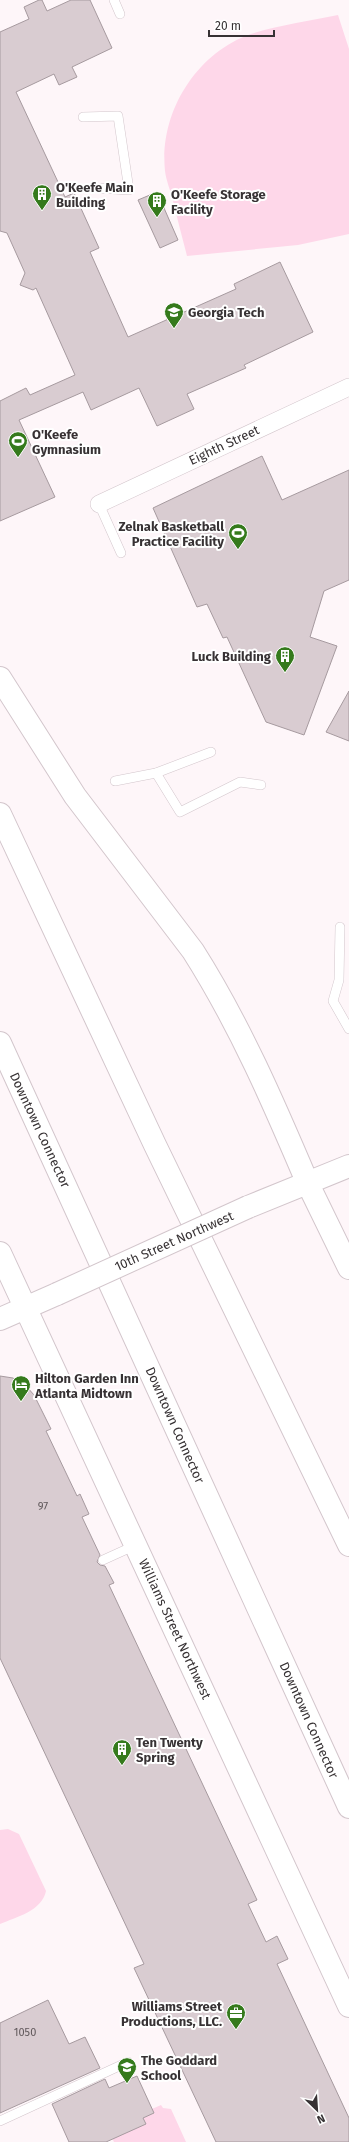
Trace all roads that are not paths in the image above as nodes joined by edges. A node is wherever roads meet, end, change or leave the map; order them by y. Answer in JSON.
{"nodes":[{"id":1,"x":114,"y":0,"type":"edge"},
{"id":2,"x":120,"y":14,"type":"dead end"},
{"id":3,"x":82,"y":116,"type":"dead end"},
{"id":4,"x":96,"y":188,"type":"dead end"},
{"id":5,"x":349,"y":387,"type":"edge"},
{"id":6,"x":99,"y":504,"type":"joint"},
{"id":7,"x":121,"y":553,"type":"dead end"},
{"id":8,"x":0,"y":678,"type":"edge"},
{"id":9,"x":211,"y":752,"type":"dead end"},
{"id":10,"x":156,"y":772,"type":"junction"},
{"id":11,"x":115,"y":781,"type":"dead end"},
{"id":12,"x":261,"y":785,"type":"dead end"},
{"id":13,"x":0,"y":814,"type":"edge"},
{"id":14,"x":340,"y":927,"type":"dead end"},
{"id":15,"x":349,"y":1030,"type":"edge"},
{"id":16,"x":0,"y":1044,"type":"edge"},
{"id":17,"x":349,"y":1166,"type":"edge"},
{"id":18,"x":308,"y":1184,"type":"junction"},
{"id":19,"x":0,"y":1253,"type":"edge"},
{"id":20,"x":349,"y":1268,"type":"edge"},
{"id":21,"x":26,"y":1307,"type":"junction"},
{"id":22,"x":0,"y":1319,"type":"edge"},
{"id":23,"x":136,"y":1545,"type":"junction"},
{"id":24,"x":349,"y":1545,"type":"edge"},
{"id":25,"x":103,"y":1560,"type":"dead end"},
{"id":26,"x":349,"y":1807,"type":"edge"},
{"id":27,"x":349,"y":2006,"type":"edge"},
{"id":28,"x":128,"y":2062,"type":"dead end"},
{"id":29,"x":0,"y":2121,"type":"edge"}],
"edges":[{"from":1,"to":2,"type":"lane"},
{"from":3,"to":4,"type":"lane"},
{"from":5,"to":6,"type":"street","name":"Eighth Street"},
{"from":6,"to":7,"type":"lane"},
{"from":8,"to":18,"type":"main road"},
{"from":9,"to":10,"type":"lane"},
{"from":10,"to":11,"type":"lane"},
{"from":10,"to":12,"type":"lane"},
{"from":13,"to":24,"type":"main road"},
{"from":14,"to":15,"type":"lane"},
{"from":16,"to":26,"type":"main road","name":"Downtown Connector"},
{"from":17,"to":18,"type":"main road","name":"10th Street Northwest"},
{"from":18,"to":20,"type":"main road"},
{"from":18,"to":21,"type":"main road","name":"10th Street Northwest","bridge":true},
{"from":19,"to":21,"type":"main road","name":"Williams Street Northwest"},
{"from":21,"to":22,"type":"main road","name":"10th Street Northwest"},
{"from":21,"to":23,"type":"main road","name":"Williams Street Northwest"},
{"from":23,"to":25,"type":"lane"},
{"from":23,"to":27,"type":"main road","name":"Williams Street Northwest"},
{"from":28,"to":29,"type":"lane"}]}
